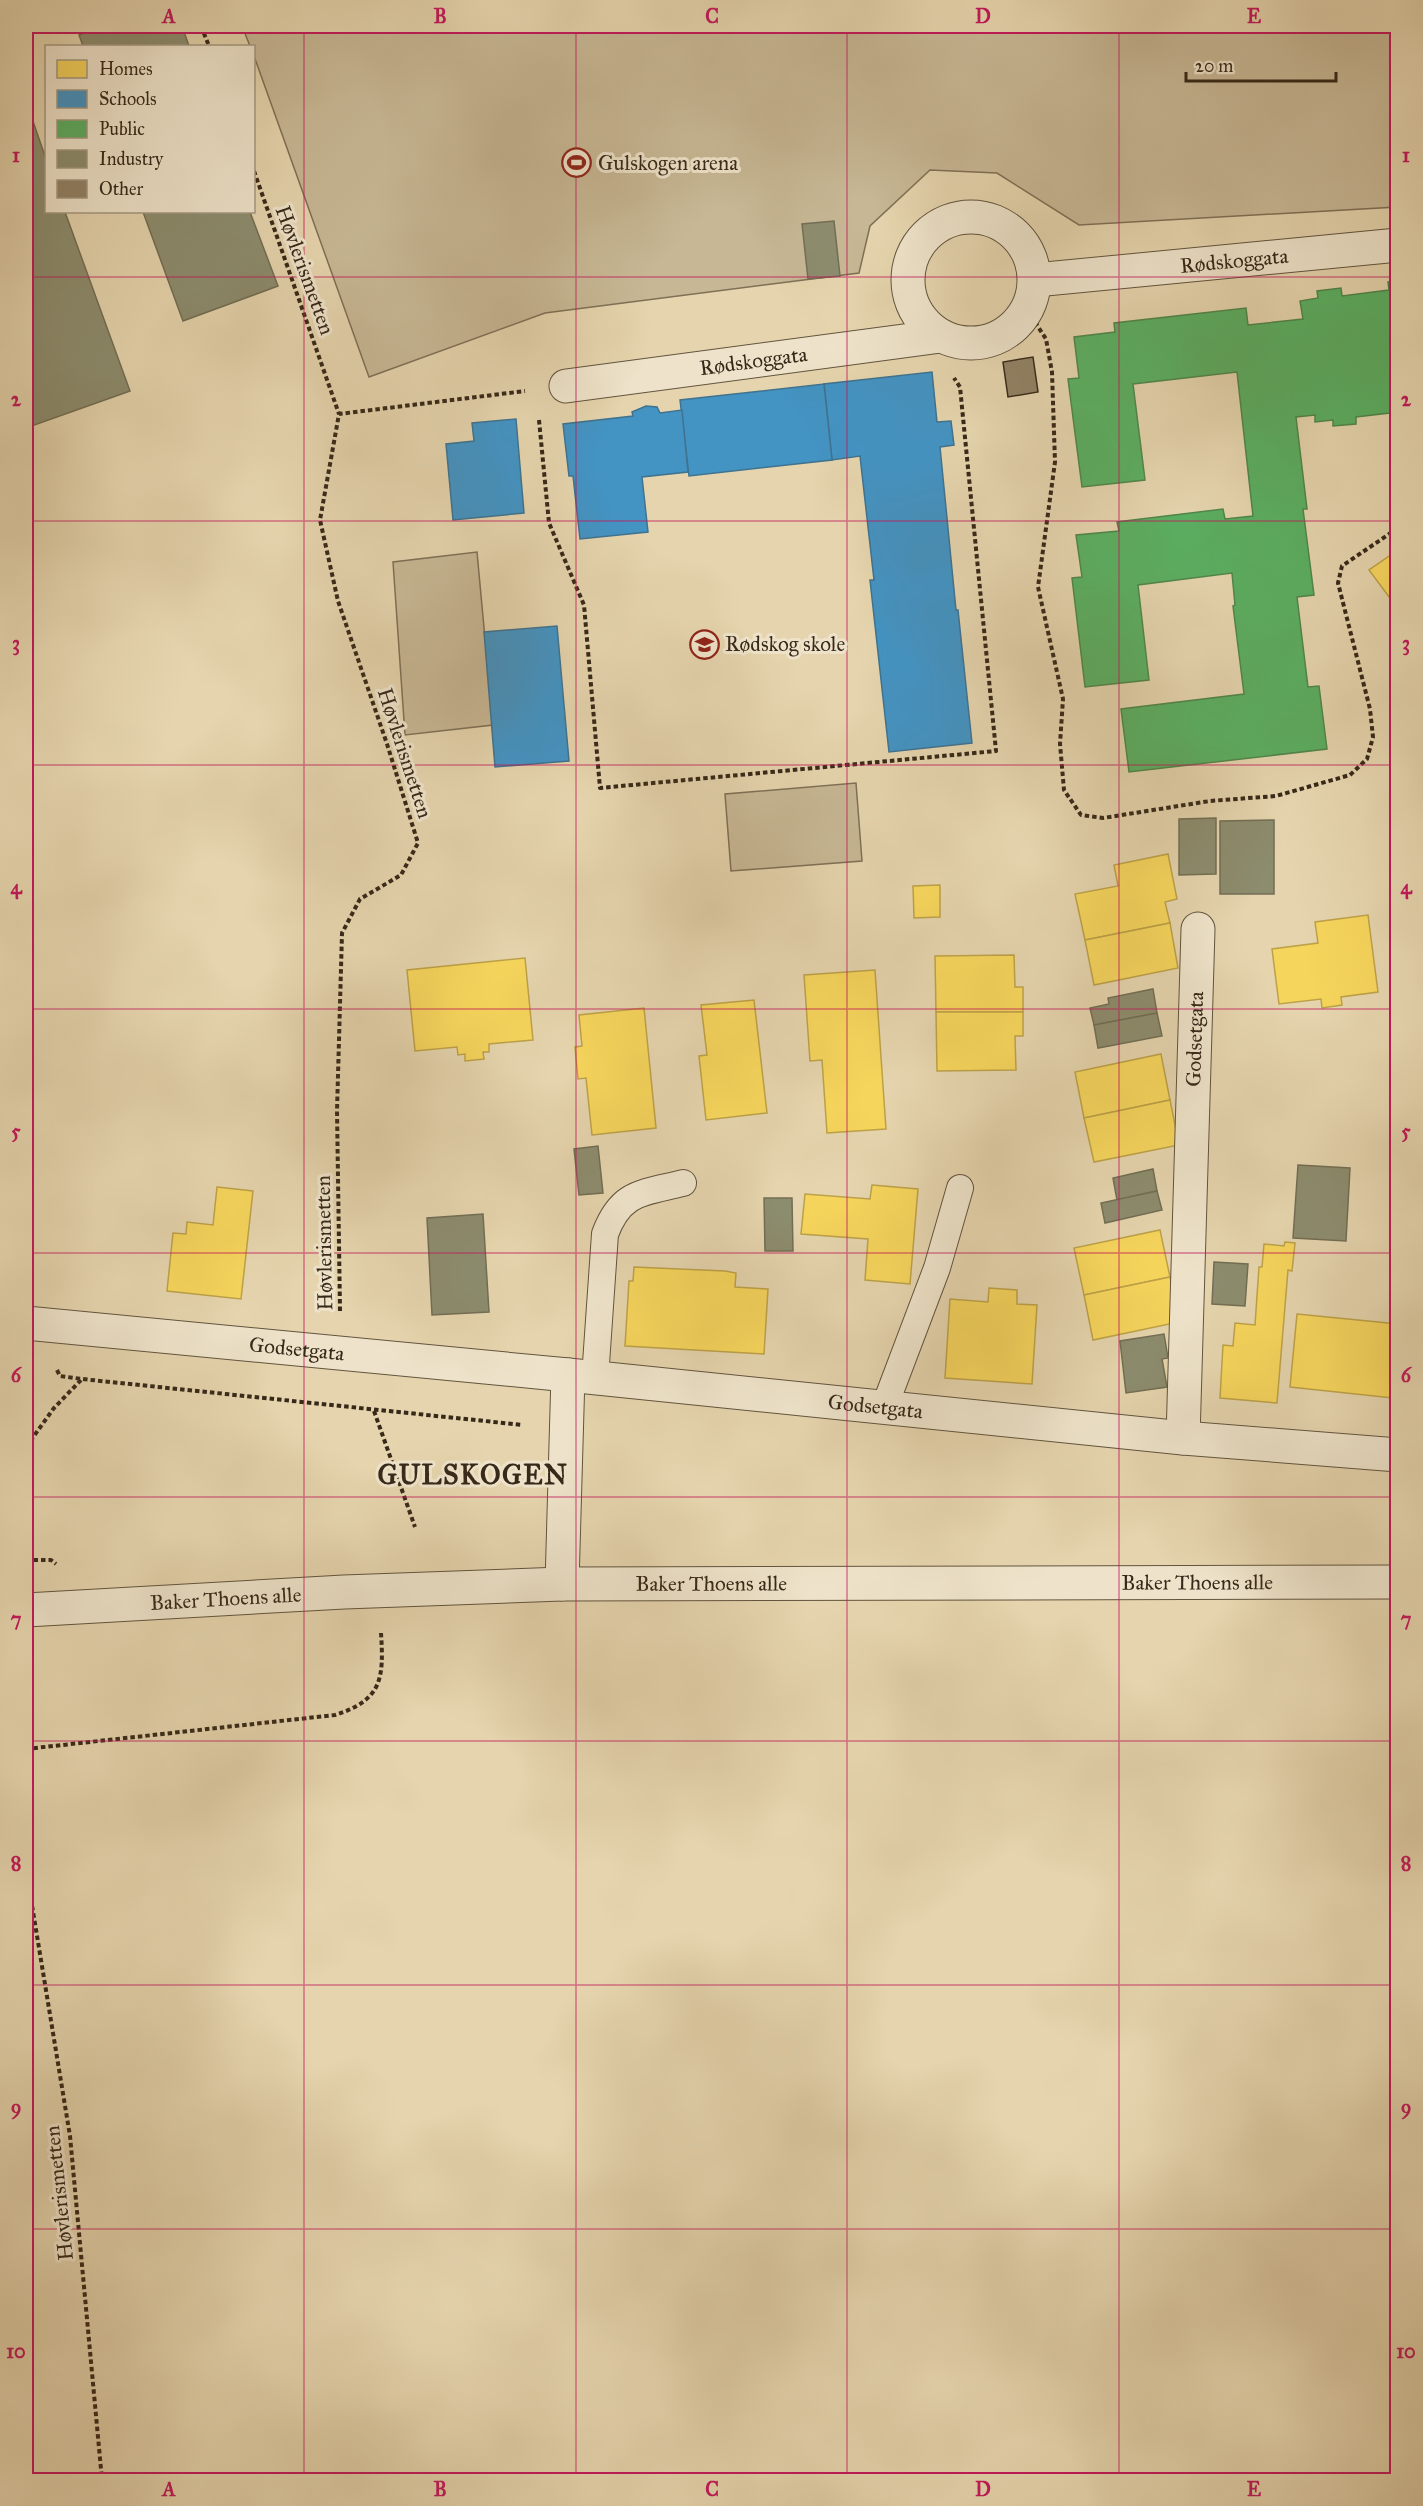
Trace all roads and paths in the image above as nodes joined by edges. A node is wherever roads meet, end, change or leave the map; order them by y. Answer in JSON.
{"nodes":[{"id":1,"x":201,"y":26,"type":"edge"},
{"id":2,"x":208,"y":45,"type":"edge"},
{"id":3,"x":255,"y":174,"type":"edge"},
{"id":4,"x":1398,"y":245,"type":"edge"},
{"id":5,"x":1031,"y":294,"type":"junction"},
{"id":6,"x":934,"y":337,"type":"junction"},
{"id":7,"x":551,"y":388,"type":"junction"},
{"id":8,"x":339,"y":414,"type":"junction"},
{"id":9,"x":1398,"y":528,"type":"edge"},
{"id":10,"x":1198,"y":929,"type":"dead end"},
{"id":11,"x":683,"y":1183,"type":"dead end"},
{"id":12,"x":960,"y":1188,"type":"dead end"},
{"id":13,"x":340,"y":1318,"type":"dead end"},
{"id":14,"x":31,"y":1323,"type":"edge"},
{"id":15,"x":581,"y":1377,"type":"junction"},
{"id":16,"x":82,"y":1379,"type":"junction"},
{"id":17,"x":884,"y":1408,"type":"junction"},
{"id":18,"x":374,"y":1411,"type":"junction"},
{"id":19,"x":565,"y":1429,"type":"junction"},
{"id":20,"x":1183,"y":1438,"type":"junction"},
{"id":21,"x":26,"y":1447,"type":"edge"},
{"id":22,"x":1398,"y":1455,"type":"edge"},
{"id":23,"x":416,"y":1527,"type":"dead end"},
{"id":24,"x":26,"y":1560,"type":"edge"},
{"id":25,"x":51,"y":1560,"type":"dead end"},
{"id":26,"x":1398,"y":1582,"type":"edge"},
{"id":27,"x":562,"y":1584,"type":"junction"},
{"id":28,"x":378,"y":1591,"type":"junction"},
{"id":29,"x":26,"y":1610,"type":"edge"},
{"id":30,"x":26,"y":1749,"type":"edge"},
{"id":31,"x":26,"y":1869,"type":"edge"},
{"id":32,"x":102,"y":2481,"type":"edge"}],
"edges":[{"from":1,"to":2,"type":"path"},
{"from":3,"to":8,"type":"path","name":"Høvlerismetten"},
{"from":4,"to":5,"type":"street","name":"Rødskoggata"},
{"from":5,"to":6,"type":"street"},
{"from":5,"to":6,"type":"street"},
{"from":5,"to":9,"type":"path"},
{"from":6,"to":7,"type":"street","name":"Rødskoggata"},
{"from":6,"to":7,"type":"path"},
{"from":7,"to":8,"type":"path"},
{"from":8,"to":13,"type":"path","name":"Høvlerismetten"},
{"from":10,"to":20,"type":"street","name":"Godsetgata"},
{"from":11,"to":15,"type":"lane"},
{"from":12,"to":17,"type":"lane"},
{"from":14,"to":15,"type":"street","name":"Godsetgata"},
{"from":14,"to":16,"type":"path"},
{"from":15,"to":17,"type":"street","name":"Godsetgata"},
{"from":15,"to":19,"type":"street"},
{"from":16,"to":18,"type":"path"},
{"from":16,"to":21,"type":"path"},
{"from":17,"to":20,"type":"street","name":"Godsetgata"},
{"from":18,"to":19,"type":"path"},
{"from":18,"to":23,"type":"path"},
{"from":19,"to":27,"type":"street"},
{"from":20,"to":22,"type":"street","name":"Godsetgata"},
{"from":24,"to":25,"type":"path"},
{"from":26,"to":27,"type":"street","name":"Baker Thoens alle"},
{"from":27,"to":28,"type":"street","name":"Baker Thoens alle"},
{"from":28,"to":29,"type":"street","name":"Baker Thoens alle"},
{"from":28,"to":30,"type":"path"},
{"from":31,"to":32,"type":"path","name":"Høvlerismetten"}]}
